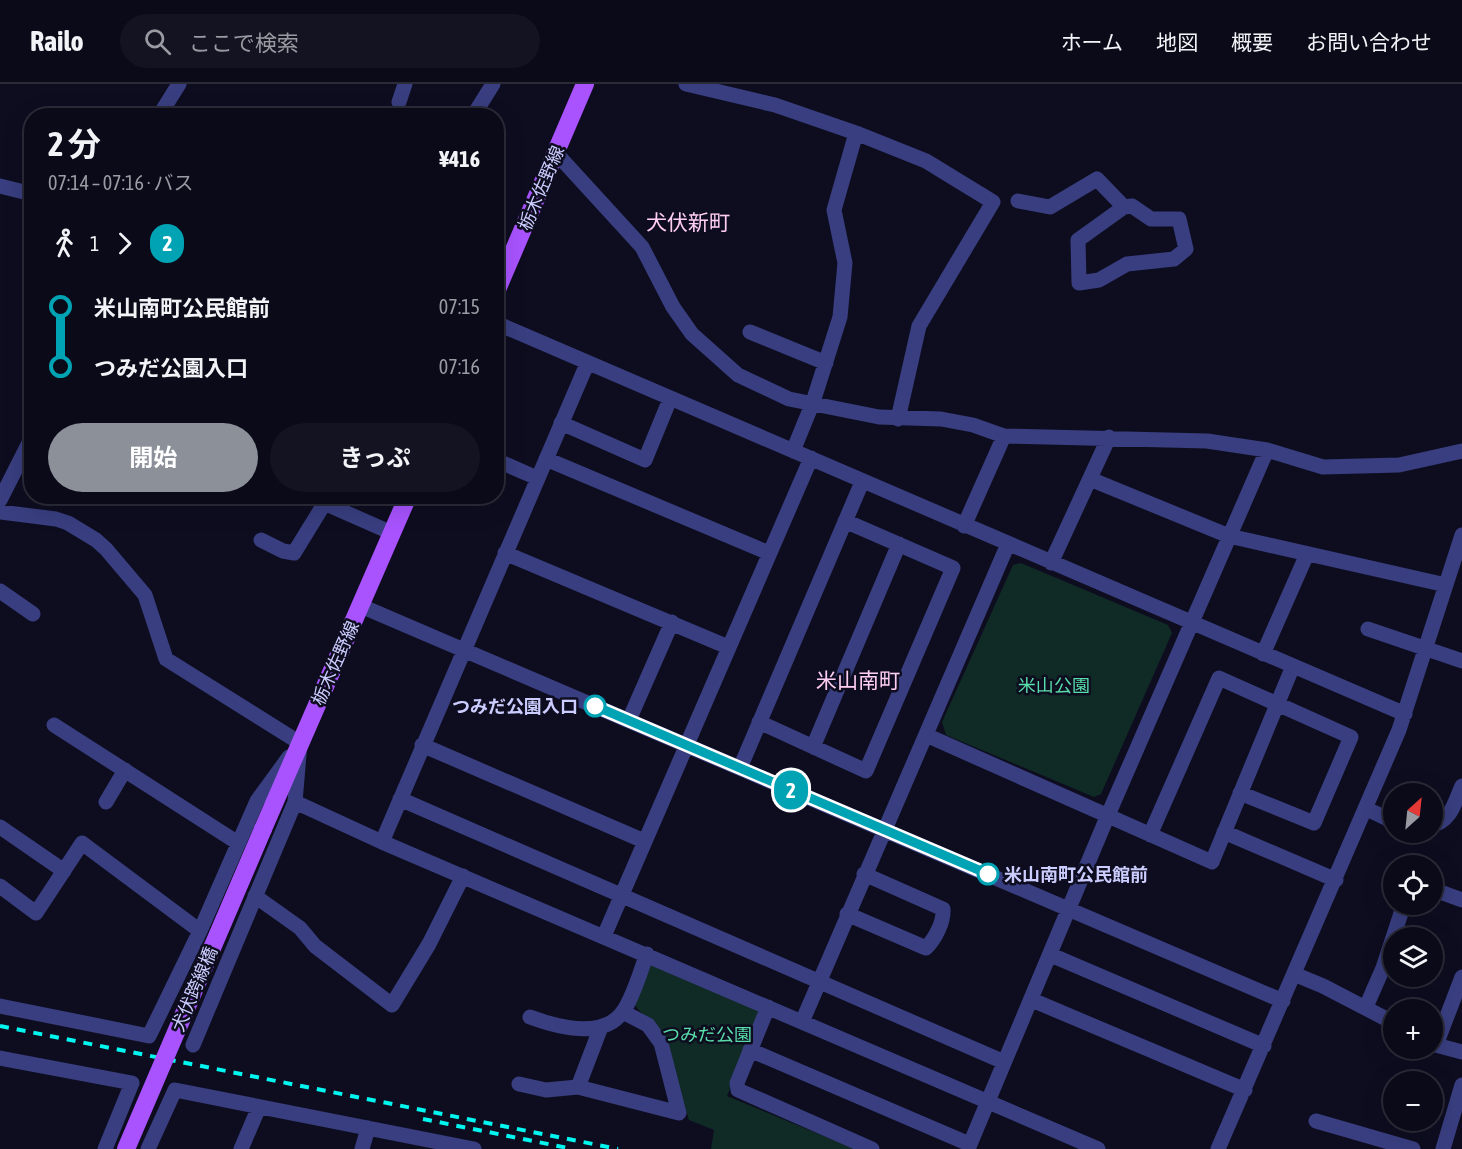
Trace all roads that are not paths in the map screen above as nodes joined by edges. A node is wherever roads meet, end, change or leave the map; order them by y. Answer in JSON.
{"nodes":[{"id":1,"x":179,"y":84,"type":"edge"},
{"id":2,"x":405,"y":84,"type":"edge"},
{"id":3,"x":493,"y":84,"type":"edge"},
{"id":4,"x":585,"y":84,"type":"edge"},
{"id":5,"x":686,"y":84,"type":"edge"},
{"id":6,"x":399,"y":102,"type":"dead end"},
{"id":7,"x":164,"y":108,"type":"edge"},
{"id":8,"x":478,"y":108,"type":"edge"},
{"id":9,"x":856,"y":133,"type":"junction"},
{"id":10,"x":556,"y":153,"type":"junction"},
{"id":11,"x":0,"y":186,"type":"edge"},
{"id":12,"x":24,"y":192,"type":"edge"},
{"id":13,"x":1018,"y":201,"type":"dead end"},
{"id":14,"x":1124,"y":207,"type":"junction"},
{"id":15,"x":504,"y":273,"type":"edge"},
{"id":16,"x":504,"y":327,"type":"edge"},
{"id":17,"x":750,"y":333,"type":"dead end"},
{"id":18,"x":826,"y":363,"type":"junction"},
{"id":19,"x":587,"y":364,"type":"junction"},
{"id":20,"x":670,"y":399,"type":"junction"},
{"id":21,"x":813,"y":402,"type":"junction"},
{"id":22,"x":897,"y":419,"type":"junction"},
{"id":23,"x":561,"y":423,"type":"junction"},
{"id":24,"x":1004,"y":436,"type":"junction"},
{"id":25,"x":1109,"y":437,"type":"junction"},
{"id":26,"x":1267,"y":450,"type":"junction"},
{"id":27,"x":793,"y":451,"type":"junction"},
{"id":28,"x":1462,"y":451,"type":"edge"},
{"id":29,"x":24,"y":453,"type":"edge"},
{"id":30,"x":811,"y":458,"type":"junction"},
{"id":31,"x":546,"y":459,"type":"junction"},
{"id":32,"x":504,"y":464,"type":"edge"},
{"id":33,"x":537,"y":478,"type":"junction"},
{"id":34,"x":1090,"y":479,"type":"junction"},
{"id":35,"x":862,"y":482,"type":"junction"},
{"id":36,"x":0,"y":500,"type":"edge"},
{"id":37,"x":325,"y":504,"type":"edge"},
{"id":38,"x":336,"y":504,"type":"edge"},
{"id":39,"x":405,"y":504,"type":"edge"},
{"id":40,"x":0,"y":512,"type":"edge"},
{"id":41,"x":845,"y":521,"type":"junction"},
{"id":42,"x":964,"y":526,"type":"junction"},
{"id":43,"x":392,"y":533,"type":"junction"},
{"id":44,"x":1462,"y":535,"type":"edge"},
{"id":45,"x":1229,"y":536,"type":"junction"},
{"id":46,"x":261,"y":540,"type":"dead end"},
{"id":47,"x":899,"y":544,"type":"junction"},
{"id":48,"x":1008,"y":544,"type":"junction"},
{"id":49,"x":505,"y":553,"type":"junction"},
{"id":50,"x":769,"y":553,"type":"junction"},
{"id":51,"x":1307,"y":554,"type":"junction"},
{"id":52,"x":1051,"y":563,"type":"junction"},
{"id":53,"x":1446,"y":585,"type":"junction"},
{"id":54,"x":0,"y":591,"type":"edge"},
{"id":55,"x":361,"y":606,"type":"junction"},
{"id":56,"x":33,"y":614,"type":"dead end"},
{"id":57,"x":672,"y":622,"type":"junction"},
{"id":58,"x":1193,"y":623,"type":"junction"},
{"id":59,"x":1368,"y":629,"type":"dead end"},
{"id":60,"x":728,"y":646,"type":"junction"},
{"id":61,"x":463,"y":650,"type":"junction"},
{"id":62,"x":1426,"y":651,"type":"junction"},
{"id":63,"x":1263,"y":654,"type":"junction"},
{"id":64,"x":1462,"y":661,"type":"edge"},
{"id":65,"x":1293,"y":666,"type":"junction"},
{"id":66,"x":1276,"y":705,"type":"junction"},
{"id":67,"x":1405,"y":714,"type":"junction"},
{"id":68,"x":629,"y":720,"type":"junction"},
{"id":69,"x":759,"y":722,"type":"junction"},
{"id":70,"x":54,"y":724,"type":"dead end"},
{"id":71,"x":926,"y":735,"type":"junction"},
{"id":72,"x":300,"y":743,"type":"junction"},
{"id":73,"x":422,"y":745,"type":"junction"},
{"id":74,"x":687,"y":746,"type":"junction"},
{"id":75,"x":813,"y":747,"type":"junction"},
{"id":76,"x":740,"y":768,"type":"junction"},
{"id":77,"x":125,"y":770,"type":"junction"},
{"id":78,"x":1462,"y":786,"type":"edge"},
{"id":79,"x":1240,"y":793,"type":"junction"},
{"id":80,"x":400,"y":799,"type":"junction"},
{"id":81,"x":106,"y":802,"type":"dead end"},
{"id":82,"x":295,"y":802,"type":"junction"},
{"id":83,"x":1366,"y":809,"type":"junction"},
{"id":84,"x":1108,"y":815,"type":"junction"},
{"id":85,"x":1383,"y":817,"type":"edge"},
{"id":86,"x":1443,"y":821,"type":"edge"},
{"id":87,"x":0,"y":827,"type":"edge"},
{"id":88,"x":263,"y":829,"type":"joint"},
{"id":89,"x":884,"y":830,"type":"junction"},
{"id":90,"x":1224,"y":832,"type":"junction"},
{"id":91,"x":1150,"y":835,"type":"junction"},
{"id":92,"x":382,"y":842,"type":"junction"},
{"id":93,"x":644,"y":842,"type":"junction"},
{"id":94,"x":238,"y":843,"type":"junction"},
{"id":95,"x":64,"y":871,"type":"junction"},
{"id":96,"x":864,"y":874,"type":"junction"},
{"id":97,"x":463,"y":876,"type":"junction"},
{"id":98,"x":1336,"y":880,"type":"junction"},
{"id":99,"x":0,"y":886,"type":"edge"},
{"id":100,"x":1443,"y":893,"type":"edge"},
{"id":101,"x":622,"y":894,"type":"junction"},
{"id":102,"x":255,"y":896,"type":"junction"},
{"id":103,"x":1462,"y":900,"type":"edge"},
{"id":104,"x":1071,"y":909,"type":"junction"},
{"id":105,"x":848,"y":914,"type":"junction"},
{"id":106,"x":1400,"y":915,"type":"edge"},
{"id":107,"x":200,"y":931,"type":"junction"},
{"id":108,"x":604,"y":936,"type":"junction"},
{"id":109,"x":647,"y":954,"type":"junction"},
{"id":110,"x":1051,"y":956,"type":"junction"},
{"id":111,"x":1294,"y":974,"type":"junction"},
{"id":112,"x":1462,"y":976,"type":"edge"},
{"id":113,"x":819,"y":981,"type":"junction"},
{"id":114,"x":1032,"y":1000,"type":"junction"},
{"id":115,"x":1283,"y":1001,"type":"junction"},
{"id":116,"x":0,"y":1006,"type":"edge"},
{"id":117,"x":768,"y":1006,"type":"junction"},
{"id":118,"x":1366,"y":1007,"type":"junction"},
{"id":119,"x":623,"y":1012,"type":"junction"},
{"id":120,"x":530,"y":1017,"type":"dead end"},
{"id":121,"x":1383,"y":1017,"type":"edge"},
{"id":122,"x":802,"y":1022,"type":"junction"},
{"id":123,"x":1443,"y":1022,"type":"edge"},
{"id":124,"x":601,"y":1027,"type":"junction"},
{"id":125,"x":193,"y":1045,"type":"dead end"},
{"id":126,"x":1264,"y":1046,"type":"junction"},
{"id":127,"x":1443,"y":1047,"type":"edge"},
{"id":128,"x":750,"y":1050,"type":"junction"},
{"id":129,"x":1462,"y":1052,"type":"edge"},
{"id":130,"x":0,"y":1058,"type":"edge"},
{"id":131,"x":1004,"y":1062,"type":"junction"},
{"id":132,"x":519,"y":1084,"type":"dead end"},
{"id":133,"x":1462,"y":1085,"type":"edge"},
{"id":134,"x":578,"y":1087,"type":"junction"},
{"id":135,"x":1245,"y":1090,"type":"junction"},
{"id":136,"x":987,"y":1101,"type":"junction"},
{"id":137,"x":259,"y":1107,"type":"junction"},
{"id":138,"x":1316,"y":1121,"type":"dead end"},
{"id":139,"x":368,"y":1128,"type":"junction"},
{"id":140,"x":968,"y":1147,"type":"edge"},
{"id":141,"x":105,"y":1149,"type":"edge"},
{"id":142,"x":126,"y":1149,"type":"edge"},
{"id":143,"x":148,"y":1149,"type":"edge"},
{"id":144,"x":241,"y":1149,"type":"edge"},
{"id":145,"x":362,"y":1149,"type":"edge"},
{"id":146,"x":474,"y":1149,"type":"edge"},
{"id":147,"x":872,"y":1149,"type":"edge"},
{"id":148,"x":1098,"y":1149,"type":"edge"},
{"id":149,"x":1218,"y":1149,"type":"edge"},
{"id":150,"x":1413,"y":1149,"type":"edge"},
{"id":151,"x":1443,"y":1149,"type":"edge"}],
"edges":[{"from":1,"to":7,"type":"street"},
{"from":2,"to":6,"type":"street"},
{"from":3,"to":8,"type":"street"},
{"from":4,"to":10,"type":"main road","name":"栃木佐野線"},
{"from":5,"to":9,"type":"street"},
{"from":9,"to":18,"type":"street"},
{"from":9,"to":22,"type":"street"},
{"from":10,"to":15,"type":"main road","name":"栃木佐野線"},
{"from":10,"to":21,"type":"street"},
{"from":11,"to":12,"type":"street"},
{"from":13,"to":14,"type":"street"},
{"from":14,"to":14,"type":"street"},
{"from":16,"to":19,"type":"street"},
{"from":17,"to":18,"type":"street"},
{"from":18,"to":21,"type":"street"},
{"from":19,"to":20,"type":"street"},
{"from":19,"to":23,"type":"street"},
{"from":20,"to":23,"type":"street"},
{"from":20,"to":27,"type":"street"},
{"from":21,"to":22,"type":"street"},
{"from":21,"to":27,"type":"street"},
{"from":22,"to":24,"type":"street"},
{"from":23,"to":31,"type":"street"},
{"from":24,"to":25,"type":"street"},
{"from":24,"to":42,"type":"street"},
{"from":25,"to":26,"type":"street"},
{"from":25,"to":34,"type":"street"},
{"from":26,"to":28,"type":"street"},
{"from":26,"to":45,"type":"street"},
{"from":27,"to":30,"type":"street"},
{"from":29,"to":36,"type":"street"},
{"from":30,"to":35,"type":"street"},
{"from":30,"to":50,"type":"street"},
{"from":31,"to":33,"type":"street"},
{"from":31,"to":50,"type":"street"},
{"from":32,"to":33,"type":"street"},
{"from":33,"to":49,"type":"street"},
{"from":34,"to":45,"type":"street"},
{"from":34,"to":52,"type":"street"},
{"from":35,"to":41,"type":"street"},
{"from":35,"to":42,"type":"street"},
{"from":37,"to":46,"type":"street"},
{"from":38,"to":43,"type":"street"},
{"from":39,"to":43,"type":"main road","name":"栃木佐野線"},
{"from":40,"to":72,"type":"street"},
{"from":41,"to":47,"type":"street"},
{"from":41,"to":69,"type":"street"},
{"from":42,"to":48,"type":"street"},
{"from":43,"to":55,"type":"main road","name":"栃木佐野線"},
{"from":44,"to":53,"type":"street"},
{"from":45,"to":51,"type":"street"},
{"from":45,"to":58,"type":"street"},
{"from":47,"to":75,"type":"street"},
{"from":47,"to":75,"type":"street"},
{"from":48,"to":52,"type":"street"},
{"from":48,"to":71,"type":"street"},
{"from":49,"to":57,"type":"street"},
{"from":49,"to":61,"type":"street"},
{"from":50,"to":60,"type":"street"},
{"from":51,"to":53,"type":"street"},
{"from":51,"to":63,"type":"street"},
{"from":52,"to":58,"type":"street"},
{"from":53,"to":62,"type":"street"},
{"from":54,"to":56,"type":"street"},
{"from":55,"to":61,"type":"street"},
{"from":55,"to":72,"type":"main road","name":"栃木佐野線"},
{"from":57,"to":60,"type":"street"},
{"from":57,"to":68,"type":"street"},
{"from":58,"to":63,"type":"street"},
{"from":58,"to":84,"type":"street"},
{"from":59,"to":62,"type":"street"},
{"from":60,"to":74,"type":"street"},
{"from":61,"to":68,"type":"street"},
{"from":61,"to":73,"type":"street"},
{"from":62,"to":64,"type":"street"},
{"from":62,"to":67,"type":"street"},
{"from":63,"to":65,"type":"street"},
{"from":65,"to":66,"type":"street"},
{"from":65,"to":67,"type":"street"},
{"from":66,"to":79,"type":"street"},
{"from":66,"to":79,"type":"street"},
{"from":66,"to":91,"type":"street"},
{"from":67,"to":83,"type":"street"},
{"from":68,"to":74,"type":"street"},
{"from":69,"to":75,"type":"street"},
{"from":69,"to":76,"type":"street"},
{"from":70,"to":77,"type":"street"},
{"from":71,"to":84,"type":"street"},
{"from":71,"to":89,"type":"street"},
{"from":72,"to":82,"type":"street"},
{"from":72,"to":88,"type":"main road","name":"栃木佐野線"},
{"from":72,"to":94,"type":"street"},
{"from":73,"to":80,"type":"street"},
{"from":73,"to":93,"type":"street"},
{"from":74,"to":76,"type":"street"},
{"from":74,"to":93,"type":"street"},
{"from":76,"to":89,"type":"street"},
{"from":77,"to":81,"type":"street"},
{"from":77,"to":94,"type":"street"},
{"from":78,"to":86,"type":"street"},
{"from":79,"to":90,"type":"street"},
{"from":80,"to":92,"type":"street"},
{"from":80,"to":101,"type":"street"},
{"from":82,"to":92,"type":"street"},
{"from":82,"to":102,"type":"street"},
{"from":83,"to":85,"type":"street"},
{"from":83,"to":98,"type":"street"},
{"from":84,"to":91,"type":"street"},
{"from":84,"to":104,"type":"street"},
{"from":87,"to":95,"type":"street"},
{"from":88,"to":142,"type":"main road","name":"犬伏跨線橋","bridge":true},
{"from":89,"to":96,"type":"street"},
{"from":89,"to":104,"type":"street"},
{"from":90,"to":91,"type":"street"},
{"from":90,"to":98,"type":"street"},
{"from":92,"to":97,"type":"street"},
{"from":93,"to":101,"type":"street"},
{"from":94,"to":107,"type":"street"},
{"from":95,"to":99,"type":"street"},
{"from":95,"to":107,"type":"street"},
{"from":96,"to":105,"type":"street"},
{"from":96,"to":105,"type":"street"},
{"from":97,"to":102,"type":"street"},
{"from":97,"to":108,"type":"street"},
{"from":98,"to":111,"type":"street"},
{"from":100,"to":103,"type":"street"},
{"from":101,"to":108,"type":"street"},
{"from":101,"to":113,"type":"street"},
{"from":102,"to":125,"type":"street"},
{"from":104,"to":110,"type":"street"},
{"from":104,"to":115,"type":"street"},
{"from":105,"to":113,"type":"street"},
{"from":106,"to":118,"type":"street"},
{"from":107,"to":116,"type":"street"},
{"from":108,"to":109,"type":"street"},
{"from":109,"to":117,"type":"street"},
{"from":109,"to":119,"type":"street"},
{"from":110,"to":114,"type":"street"},
{"from":110,"to":126,"type":"street"},
{"from":111,"to":115,"type":"street"},
{"from":111,"to":118,"type":"street"},
{"from":112,"to":123,"type":"street"},
{"from":113,"to":122,"type":"street"},
{"from":113,"to":131,"type":"street"},
{"from":114,"to":131,"type":"street"},
{"from":114,"to":135,"type":"street"},
{"from":115,"to":126,"type":"street"},
{"from":117,"to":122,"type":"street"},
{"from":117,"to":128,"type":"street"},
{"from":118,"to":121,"type":"street"},
{"from":119,"to":124,"type":"street"},
{"from":119,"to":134,"type":"street"},
{"from":120,"to":124,"type":"street"},
{"from":122,"to":136,"type":"street"},
{"from":124,"to":134,"type":"street"},
{"from":126,"to":135,"type":"street"},
{"from":127,"to":129,"type":"street"},
{"from":128,"to":140,"type":"street"},
{"from":128,"to":147,"type":"street"},
{"from":130,"to":141,"type":"street"},
{"from":131,"to":136,"type":"street"},
{"from":132,"to":134,"type":"street"},
{"from":133,"to":151,"type":"street"},
{"from":135,"to":149,"type":"street"},
{"from":136,"to":140,"type":"street"},
{"from":136,"to":148,"type":"street"},
{"from":137,"to":139,"type":"street"},
{"from":137,"to":143,"type":"street"},
{"from":137,"to":144,"type":"street"},
{"from":138,"to":150,"type":"street"},
{"from":139,"to":145,"type":"street"},
{"from":139,"to":146,"type":"street"}]}
